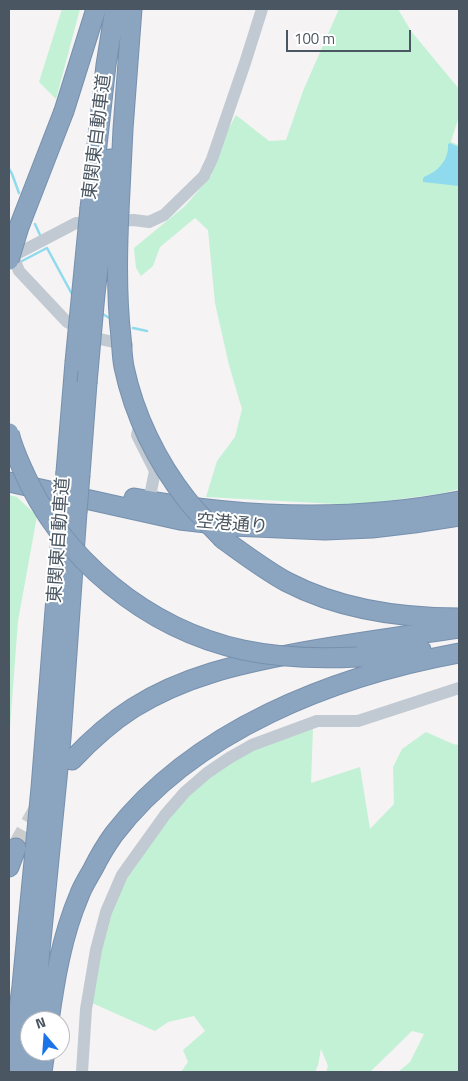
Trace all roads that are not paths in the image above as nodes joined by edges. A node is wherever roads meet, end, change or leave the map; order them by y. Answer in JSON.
{"nodes":[{"id":1,"x":96,"y":9,"type":"edge"},
{"id":2,"x":115,"y":9,"type":"edge"},
{"id":3,"x":130,"y":9,"type":"edge"},
{"id":4,"x":262,"y":9,"type":"edge"},
{"id":5,"x":109,"y":212,"type":"junction"},
{"id":6,"x":10,"y":258,"type":"edge"},
{"id":7,"x":127,"y":345,"type":"junction"},
{"id":8,"x":9,"y":433,"type":"edge"},
{"id":9,"x":9,"y":470,"type":"edge"},
{"id":10,"x":73,"y":473,"type":"junction"},
{"id":11,"x":9,"y":482,"type":"edge"},
{"id":12,"x":149,"y":500,"type":"junction"},
{"id":13,"x":459,"y":501,"type":"edge"},
{"id":14,"x":70,"y":510,"type":"junction"},
{"id":15,"x":459,"y":516,"type":"edge"},
{"id":16,"x":459,"y":618,"type":"edge"},
{"id":17,"x":459,"y":628,"type":"edge"},
{"id":18,"x":459,"y":645,"type":"edge"},
{"id":19,"x":459,"y":653,"type":"edge"},
{"id":20,"x":459,"y":688,"type":"edge"},
{"id":21,"x":72,"y":760,"type":"dead end"},
{"id":22,"x":16,"y":848,"type":"tunnel mouth"},
{"id":23,"x":9,"y":867,"type":"edge"},
{"id":24,"x":34,"y":1011,"type":"edge"},
{"id":25,"x":51,"y":1011,"type":"edge"},
{"id":26,"x":11,"y":1072,"type":"edge"},
{"id":27,"x":82,"y":1072,"type":"edge"}],
"edges":[{"from":1,"to":6,"type":"highway","bridge":true},
{"from":2,"to":5,"type":"highway","name":"東関東自動車道"},
{"from":3,"to":5,"type":"highway","name":"東関東自動車道"},
{"from":4,"to":5,"type":"street"},
{"from":5,"to":6,"type":"street"},
{"from":5,"to":7,"type":"street"},
{"from":5,"to":10,"type":"highway","name":"東関東自動車道","bridge":true},
{"from":5,"to":10,"type":"highway","name":"東関東自動車道","bridge":true},
{"from":5,"to":16,"type":"highway","bridge":true},
{"from":6,"to":7,"type":"street"},
{"from":7,"to":12,"type":"street"},
{"from":8,"to":18,"type":"highway","bridge":true},
{"from":9,"to":12,"type":"highway","name":"空港通り"},
{"from":10,"to":14,"type":"highway","name":"東関東自動車道","bridge":true},
{"from":11,"to":15,"type":"highway","name":"空港通り"},
{"from":12,"to":13,"type":"highway","name":"空港通り"},
{"from":14,"to":24,"type":"highway","name":"東関東自動車道"},
{"from":14,"to":26,"type":"highway","name":"東関東自動車道"},
{"from":17,"to":21,"type":"highway"},
{"from":19,"to":25,"type":"highway"},
{"from":20,"to":27,"type":"street"},
{"from":22,"to":23,"type":"highway"}]}
